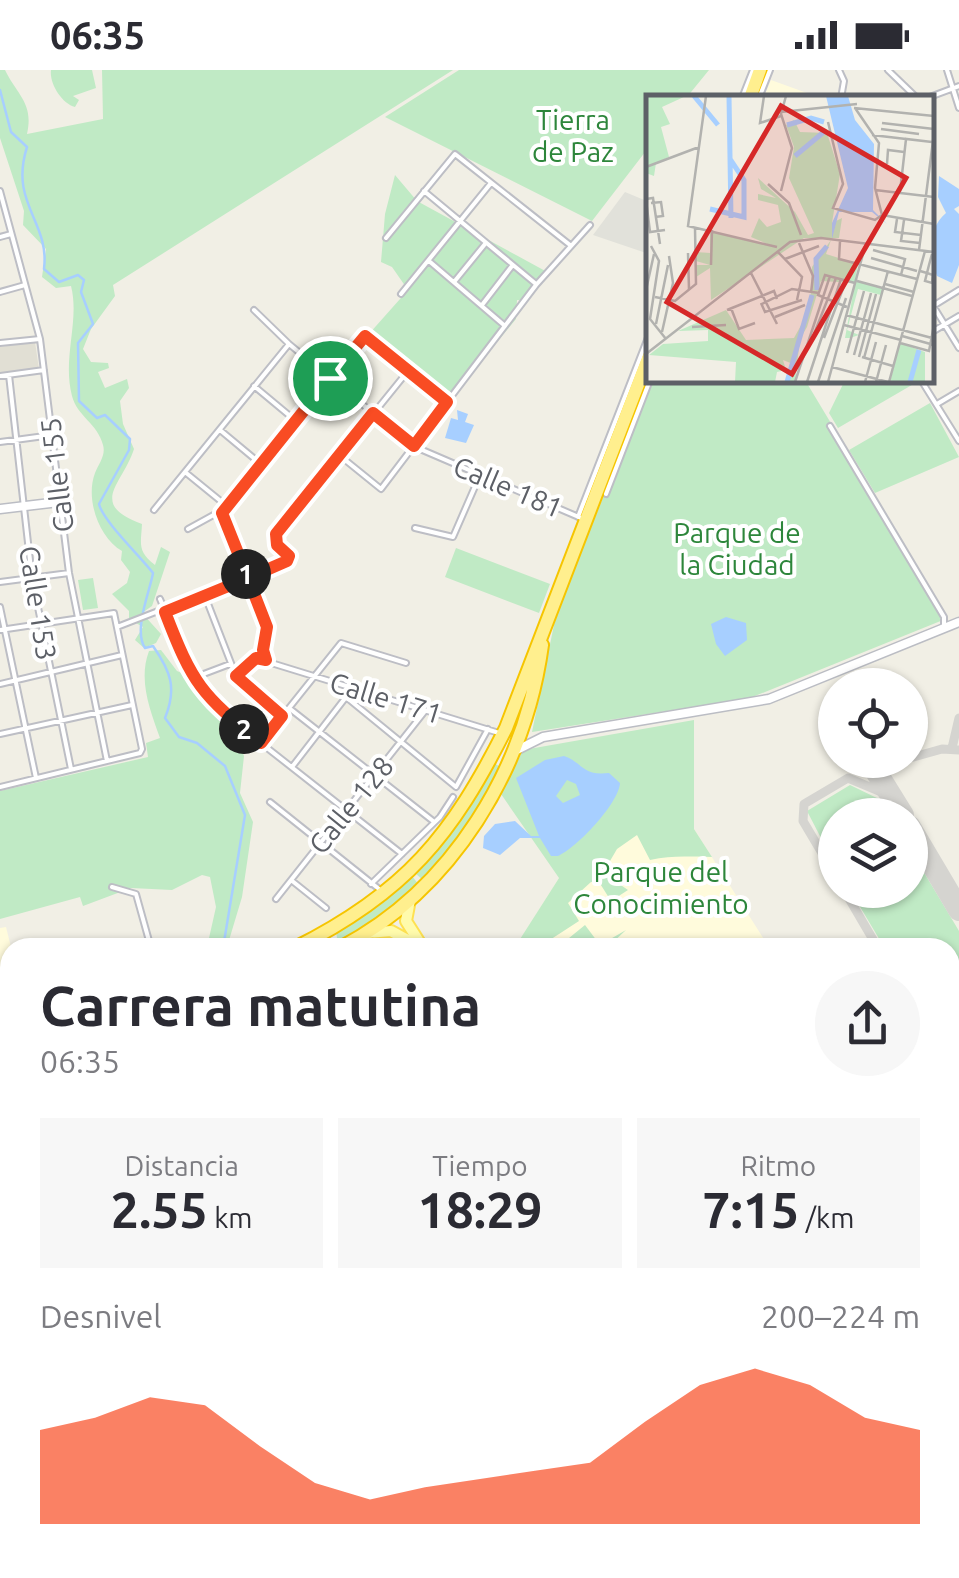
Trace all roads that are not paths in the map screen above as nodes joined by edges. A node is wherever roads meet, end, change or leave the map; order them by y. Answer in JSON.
{"nodes":[{"id":1,"x":757,"y":70,"type":"edge"},
{"id":2,"x":770,"y":70,"type":"edge"},
{"id":3,"x":839,"y":70,"type":"edge"},
{"id":4,"x":947,"y":70,"type":"edge"},
{"id":5,"x":891,"y":71,"type":"edge"},
{"id":6,"x":956,"y":87,"type":"edge"},
{"id":7,"x":747,"y":95,"type":"edge"},
{"id":8,"x":760,"y":95,"type":"edge"},
{"id":9,"x":842,"y":95,"type":"edge"},
{"id":10,"x":914,"y":95,"type":"edge"},
{"id":11,"x":959,"y":108,"type":"edge"},
{"id":12,"x":492,"y":183,"type":"junction"},
{"id":13,"x":0,"y":192,"type":"edge"},
{"id":14,"x":424,"y":192,"type":"junction"},
{"id":15,"x":461,"y":223,"type":"junction"},
{"id":16,"x":590,"y":225,"type":"dead end"},
{"id":17,"x":11,"y":234,"type":"junction"},
{"id":18,"x":0,"y":237,"type":"edge"},
{"id":19,"x":386,"y":238,"type":"dead end"},
{"id":20,"x":485,"y":244,"type":"junction"},
{"id":21,"x":572,"y":246,"type":"junction"},
{"id":22,"x":429,"y":261,"type":"junction"},
{"id":23,"x":512,"y":266,"type":"junction"},
{"id":24,"x":454,"y":282,"type":"junction"},
{"id":25,"x":536,"y":284,"type":"junction"},
{"id":26,"x":25,"y":285,"type":"junction"},
{"id":27,"x":959,"y":290,"type":"edge"},
{"id":28,"x":0,"y":292,"type":"edge"},
{"id":29,"x":402,"y":294,"type":"dead end"},
{"id":30,"x":934,"y":304,"type":"edge"},
{"id":31,"x":482,"y":305,"type":"junction"},
{"id":32,"x":934,"y":308,"type":"edge"},
{"id":33,"x":254,"y":310,"type":"dead end"},
{"id":34,"x":959,"y":316,"type":"edge"},
{"id":35,"x":944,"y":325,"type":"junction"},
{"id":36,"x":505,"y":326,"type":"junction"},
{"id":37,"x":934,"y":331,"type":"edge"},
{"id":38,"x":40,"y":339,"type":"junction"},
{"id":39,"x":1,"y":341,"type":"edge"},
{"id":40,"x":646,"y":343,"type":"edge"},
{"id":41,"x":288,"y":344,"type":"junction"},
{"id":42,"x":959,"y":348,"type":"edge"},
{"id":43,"x":646,"y":364,"type":"edge"},
{"id":44,"x":44,"y":370,"type":"junction"},
{"id":45,"x":408,"y":371,"type":"junction"},
{"id":46,"x":9,"y":375,"type":"junction"},
{"id":47,"x":0,"y":376,"type":"edge"},
{"id":48,"x":330,"y":378,"type":"junction"},
{"id":49,"x":649,"y":382,"type":"edge"},
{"id":50,"x":923,"y":382,"type":"edge"},
{"id":51,"x":254,"y":386,"type":"junction"},
{"id":52,"x":959,"y":391,"type":"edge"},
{"id":53,"x":447,"y":402,"type":"junction"},
{"id":54,"x":936,"y":404,"type":"junction"},
{"id":55,"x":373,"y":413,"type":"junction"},
{"id":56,"x":296,"y":420,"type":"junction"},
{"id":57,"x":634,"y":422,"type":"junction"},
{"id":58,"x":830,"y":426,"type":"dead end"},
{"id":59,"x":218,"y":430,"type":"junction"},
{"id":60,"x":52,"y":435,"type":"junction"},
{"id":61,"x":617,"y":438,"type":"junction"},
{"id":62,"x":16,"y":440,"type":"junction"},
{"id":63,"x":0,"y":442,"type":"edge"},
{"id":64,"x":959,"y":442,"type":"edge"},
{"id":65,"x":414,"y":446,"type":"junction"},
{"id":66,"x":339,"y":455,"type":"junction"},
{"id":67,"x":262,"y":465,"type":"junction"},
{"id":68,"x":184,"y":471,"type":"junction"},
{"id":69,"x":480,"y":475,"type":"junction"},
{"id":70,"x":606,"y":494,"type":"dead end"},
{"id":71,"x":60,"y":502,"type":"junction"},
{"id":72,"x":24,"y":506,"type":"junction"},
{"id":73,"x":228,"y":507,"type":"junction"},
{"id":74,"x":0,"y":509,"type":"edge"},
{"id":75,"x":154,"y":510,"type":"dead end"},
{"id":76,"x":222,"y":513,"type":"junction"},
{"id":77,"x":582,"y":518,"type":"junction"},
{"id":78,"x":415,"y":528,"type":"dead end"},
{"id":79,"x":188,"y":529,"type":"dead end"},
{"id":80,"x":69,"y":573,"type":"junction"},
{"id":81,"x":32,"y":578,"type":"junction"},
{"id":82,"x":248,"y":578,"type":"junction"},
{"id":83,"x":0,"y":582,"type":"edge"},
{"id":84,"x":204,"y":596,"type":"junction"},
{"id":85,"x":160,"y":599,"type":"dead end"},
{"id":86,"x":0,"y":608,"type":"edge"},
{"id":87,"x":165,"y":612,"type":"junction"},
{"id":88,"x":549,"y":614,"type":"junction"},
{"id":89,"x":76,"y":618,"type":"junction"},
{"id":90,"x":959,"y":622,"type":"edge"},
{"id":91,"x":39,"y":624,"type":"junction"},
{"id":92,"x":117,"y":627,"type":"junction"},
{"id":93,"x":2,"y":629,"type":"edge"},
{"id":94,"x":941,"y":630,"type":"junction"},
{"id":95,"x":122,"y":655,"type":"junction"},
{"id":96,"x":267,"y":661,"type":"junction"},
{"id":97,"x":231,"y":663,"type":"junction"},
{"id":98,"x":406,"y":663,"type":"dead end"},
{"id":99,"x":84,"y":664,"type":"junction"},
{"id":100,"x":48,"y":672,"type":"junction"},
{"id":101,"x":314,"y":676,"type":"junction"},
{"id":102,"x":192,"y":678,"type":"junction"},
{"id":103,"x":238,"y":679,"type":"junction"},
{"id":104,"x":13,"y":680,"type":"junction"},
{"id":105,"x":0,"y":684,"type":"edge"},
{"id":106,"x":353,"y":688,"type":"junction"},
{"id":107,"x":346,"y":697,"type":"junction"},
{"id":108,"x":132,"y":705,"type":"junction"},
{"id":109,"x":289,"y":708,"type":"junction"},
{"id":110,"x":426,"y":711,"type":"junction"},
{"id":111,"x":96,"y":713,"type":"junction"},
{"id":112,"x":282,"y":716,"type":"junction"},
{"id":113,"x":59,"y":721,"type":"junction"},
{"id":114,"x":24,"y":728,"type":"junction"},
{"id":115,"x":488,"y":729,"type":"junction"},
{"id":116,"x":523,"y":729,"type":"junction"},
{"id":117,"x":505,"y":731,"type":"junction"},
{"id":118,"x":319,"y":732,"type":"junction"},
{"id":119,"x":0,"y":734,"type":"edge"},
{"id":120,"x":543,"y":738,"type":"junction"},
{"id":121,"x":400,"y":742,"type":"junction"},
{"id":122,"x":261,"y":743,"type":"junction"},
{"id":123,"x":494,"y":756,"type":"junction"},
{"id":124,"x":512,"y":758,"type":"junction"},
{"id":125,"x":106,"y":761,"type":"junction"},
{"id":126,"x":292,"y":767,"type":"junction"},
{"id":127,"x":71,"y":769,"type":"junction"},
{"id":128,"x":374,"y":776,"type":"junction"},
{"id":129,"x":36,"y":778,"type":"junction"},
{"id":130,"x":0,"y":784,"type":"edge"},
{"id":131,"x":452,"y":797,"type":"dead end"},
{"id":132,"x":270,"y":802,"type":"dead end"},
{"id":133,"x":346,"y":810,"type":"junction"},
{"id":134,"x":433,"y":822,"type":"junction"},
{"id":135,"x":320,"y":843,"type":"junction"},
{"id":136,"x":402,"y":854,"type":"junction"},
{"id":137,"x":290,"y":880,"type":"junction"},
{"id":138,"x":399,"y":882,"type":"junction"},
{"id":139,"x":371,"y":884,"type":"junction"},
{"id":140,"x":112,"y":886,"type":"dead end"},
{"id":141,"x":415,"y":895,"type":"junction"},
{"id":142,"x":276,"y":898,"type":"dead end"},
{"id":143,"x":369,"y":904,"type":"junction"},
{"id":144,"x":326,"y":908,"type":"dead end"},
{"id":145,"x":338,"y":925,"type":"junction"},
{"id":146,"x":148,"y":938,"type":"edge"},
{"id":147,"x":314,"y":938,"type":"edge"},
{"id":148,"x":333,"y":938,"type":"edge"},
{"id":149,"x":355,"y":938,"type":"edge"},
{"id":150,"x":364,"y":938,"type":"edge"},
{"id":151,"x":405,"y":938,"type":"edge"},
{"id":152,"x":416,"y":938,"type":"edge"}],
"edges":[{"from":1,"to":7,"type":"highway"},
{"from":2,"to":8,"type":"street"},
{"from":3,"to":9,"type":"street"},
{"from":4,"to":6,"type":"street"},
{"from":5,"to":10,"type":"street"},
{"from":6,"to":11,"type":"street"},
{"from":12,"to":14,"type":"street"},
{"from":12,"to":15,"type":"street"},
{"from":12,"to":21,"type":"street"},
{"from":13,"to":17,"type":"street","name":"Calle 155"},
{"from":14,"to":15,"type":"street"},
{"from":14,"to":19,"type":"street"},
{"from":15,"to":20,"type":"street"},
{"from":15,"to":22,"type":"street"},
{"from":16,"to":21,"type":"street"},
{"from":17,"to":18,"type":"street"},
{"from":17,"to":26,"type":"street","name":"Calle 155"},
{"from":20,"to":23,"type":"street"},
{"from":20,"to":24,"type":"street"},
{"from":21,"to":25,"type":"street"},
{"from":22,"to":24,"type":"street"},
{"from":22,"to":29,"type":"street"},
{"from":23,"to":25,"type":"street"},
{"from":23,"to":31,"type":"street"},
{"from":24,"to":31,"type":"street"},
{"from":25,"to":36,"type":"street"},
{"from":26,"to":28,"type":"street"},
{"from":26,"to":38,"type":"street","name":"Calle 155"},
{"from":27,"to":30,"type":"street"},
{"from":31,"to":36,"type":"street"},
{"from":32,"to":35,"type":"street"},
{"from":33,"to":41,"type":"street","name":"Calle 181"},
{"from":34,"to":35,"type":"street"},
{"from":35,"to":37,"type":"street"},
{"from":35,"to":42,"type":"street"},
{"from":36,"to":53,"type":"street"},
{"from":38,"to":39,"type":"street"},
{"from":38,"to":44,"type":"street","name":"Calle 155"},
{"from":40,"to":77,"type":"street"},
{"from":41,"to":48,"type":"street","name":"Calle 181"},
{"from":41,"to":51,"type":"street"},
{"from":43,"to":61,"type":"highway"},
{"from":44,"to":46,"type":"street"},
{"from":44,"to":60,"type":"street","name":"Calle 155"},
{"from":45,"to":48,"type":"street"},
{"from":45,"to":53,"type":"street"},
{"from":45,"to":55,"type":"street"},
{"from":46,"to":47,"type":"street"},
{"from":46,"to":62,"type":"street","name":"Calle 153"},
{"from":48,"to":55,"type":"street","name":"Calle 181"},
{"from":48,"to":56,"type":"street"},
{"from":49,"to":57,"type":"street"},
{"from":50,"to":54,"type":"street"},
{"from":51,"to":56,"type":"street"},
{"from":51,"to":59,"type":"street"},
{"from":52,"to":54,"type":"street"},
{"from":53,"to":65,"type":"street"},
{"from":54,"to":64,"type":"street"},
{"from":55,"to":65,"type":"street","name":"Calle 181"},
{"from":55,"to":66,"type":"street"},
{"from":56,"to":67,"type":"street"},
{"from":57,"to":61,"type":"highway"},
{"from":57,"to":70,"type":"street"},
{"from":58,"to":94,"type":"street"},
{"from":59,"to":67,"type":"street"},
{"from":59,"to":68,"type":"street"},
{"from":60,"to":62,"type":"street"},
{"from":60,"to":71,"type":"street","name":"Calle 155"},
{"from":61,"to":77,"type":"highway"},
{"from":62,"to":63,"type":"street"},
{"from":62,"to":72,"type":"street","name":"Calle 153"},
{"from":65,"to":66,"type":"street"},
{"from":65,"to":69,"type":"street","name":"Calle 181"},
{"from":66,"to":82,"type":"street"},
{"from":67,"to":73,"type":"street"},
{"from":68,"to":73,"type":"street"},
{"from":68,"to":75,"type":"street"},
{"from":69,"to":77,"type":"street","name":"Calle 181"},
{"from":69,"to":78,"type":"street"},
{"from":71,"to":72,"type":"street"},
{"from":71,"to":80,"type":"street","name":"Calle 155"},
{"from":72,"to":74,"type":"street"},
{"from":72,"to":81,"type":"street","name":"Calle 153"},
{"from":73,"to":76,"type":"street"},
{"from":76,"to":79,"type":"street"},
{"from":76,"to":82,"type":"street"},
{"from":77,"to":88,"type":"highway"},
{"from":80,"to":81,"type":"street"},
{"from":80,"to":89,"type":"street","name":"Calle 155"},
{"from":81,"to":83,"type":"street"},
{"from":81,"to":91,"type":"street","name":"Calle 153"},
{"from":82,"to":84,"type":"street"},
{"from":82,"to":96,"type":"street"},
{"from":84,"to":87,"type":"street"},
{"from":84,"to":97,"type":"street"},
{"from":85,"to":87,"type":"street"},
{"from":86,"to":93,"type":"street"},
{"from":87,"to":92,"type":"street"},
{"from":87,"to":102,"type":"street"},
{"from":88,"to":116,"type":"highway"},
{"from":88,"to":117,"type":"highway"},
{"from":89,"to":91,"type":"street"},
{"from":89,"to":92,"type":"street"},
{"from":89,"to":99,"type":"street","name":"Calle 155"},
{"from":90,"to":94,"type":"street"},
{"from":91,"to":93,"type":"street"},
{"from":91,"to":100,"type":"street","name":"Calle 153"},
{"from":92,"to":95,"type":"street"},
{"from":93,"to":104,"type":"street"},
{"from":94,"to":120,"type":"street"},
{"from":95,"to":99,"type":"street"},
{"from":95,"to":108,"type":"street"},
{"from":96,"to":101,"type":"street","name":"Calle 171"},
{"from":96,"to":103,"type":"street"},
{"from":97,"to":102,"type":"street"},
{"from":97,"to":103,"type":"street"},
{"from":98,"to":101,"type":"street"},
{"from":99,"to":100,"type":"street"},
{"from":99,"to":111,"type":"street","name":"Calle 155"},
{"from":100,"to":104,"type":"street"},
{"from":100,"to":113,"type":"street","name":"Calle 153"},
{"from":101,"to":106,"type":"street","name":"Calle 171"},
{"from":101,"to":109,"type":"street"},
{"from":102,"to":122,"type":"street"},
{"from":103,"to":112,"type":"street"},
{"from":104,"to":105,"type":"street"},
{"from":104,"to":114,"type":"street"},
{"from":106,"to":107,"type":"street"},
{"from":106,"to":110,"type":"street","name":"Calle 171"},
{"from":107,"to":118,"type":"street"},
{"from":107,"to":121,"type":"street"},
{"from":108,"to":111,"type":"street"},
{"from":108,"to":125,"type":"street"},
{"from":109,"to":112,"type":"street"},
{"from":109,"to":118,"type":"street"},
{"from":110,"to":115,"type":"street","name":"Calle 171"},
{"from":110,"to":121,"type":"street","name":"Calle 128"},
{"from":111,"to":113,"type":"street"},
{"from":111,"to":125,"type":"street","name":"Calle 155"},
{"from":112,"to":122,"type":"street"},
{"from":113,"to":114,"type":"street"},
{"from":113,"to":127,"type":"street","name":"Calle 153"},
{"from":114,"to":119,"type":"street"},
{"from":114,"to":129,"type":"street"},
{"from":115,"to":117,"type":"street","name":"Calle 171"},
{"from":115,"to":121,"type":"street"},
{"from":116,"to":117,"type":"highway"},
{"from":116,"to":120,"type":"street"},
{"from":116,"to":124,"type":"highway"},
{"from":117,"to":123,"type":"highway"},
{"from":118,"to":126,"type":"street"},
{"from":118,"to":128,"type":"street"},
{"from":120,"to":124,"type":"street"},
{"from":121,"to":128,"type":"street","name":"Calle 128"},
{"from":122,"to":126,"type":"street"},
{"from":123,"to":124,"type":"highway"},
{"from":123,"to":138,"type":"highway"},
{"from":124,"to":141,"type":"highway"},
{"from":125,"to":127,"type":"street"},
{"from":126,"to":133,"type":"street"},
{"from":127,"to":129,"type":"street"},
{"from":128,"to":133,"type":"street","name":"Calle 128"},
{"from":128,"to":134,"type":"street"},
{"from":129,"to":130,"type":"street"},
{"from":131,"to":134,"type":"street"},
{"from":132,"to":135,"type":"street"},
{"from":133,"to":135,"type":"street","name":"Calle 128"},
{"from":133,"to":136,"type":"street"},
{"from":134,"to":136,"type":"street"},
{"from":135,"to":137,"type":"street","name":"Calle 128"},
{"from":135,"to":139,"type":"street"},
{"from":136,"to":139,"type":"street"},
{"from":137,"to":142,"type":"street","name":"Calle 128"},
{"from":137,"to":144,"type":"street"},
{"from":138,"to":139,"type":"street"},
{"from":138,"to":141,"type":"highway"},
{"from":138,"to":143,"type":"highway"},
{"from":139,"to":143,"type":"street"},
{"from":140,"to":146,"type":"street"},
{"from":141,"to":149,"type":"highway"},
{"from":141,"to":152,"type":"main road"},
{"from":143,"to":145,"type":"highway"},
{"from":145,"to":147,"type":"highway"},
{"from":145,"to":148,"type":"highway"},
{"from":150,"to":151,"type":"main road"}]}
